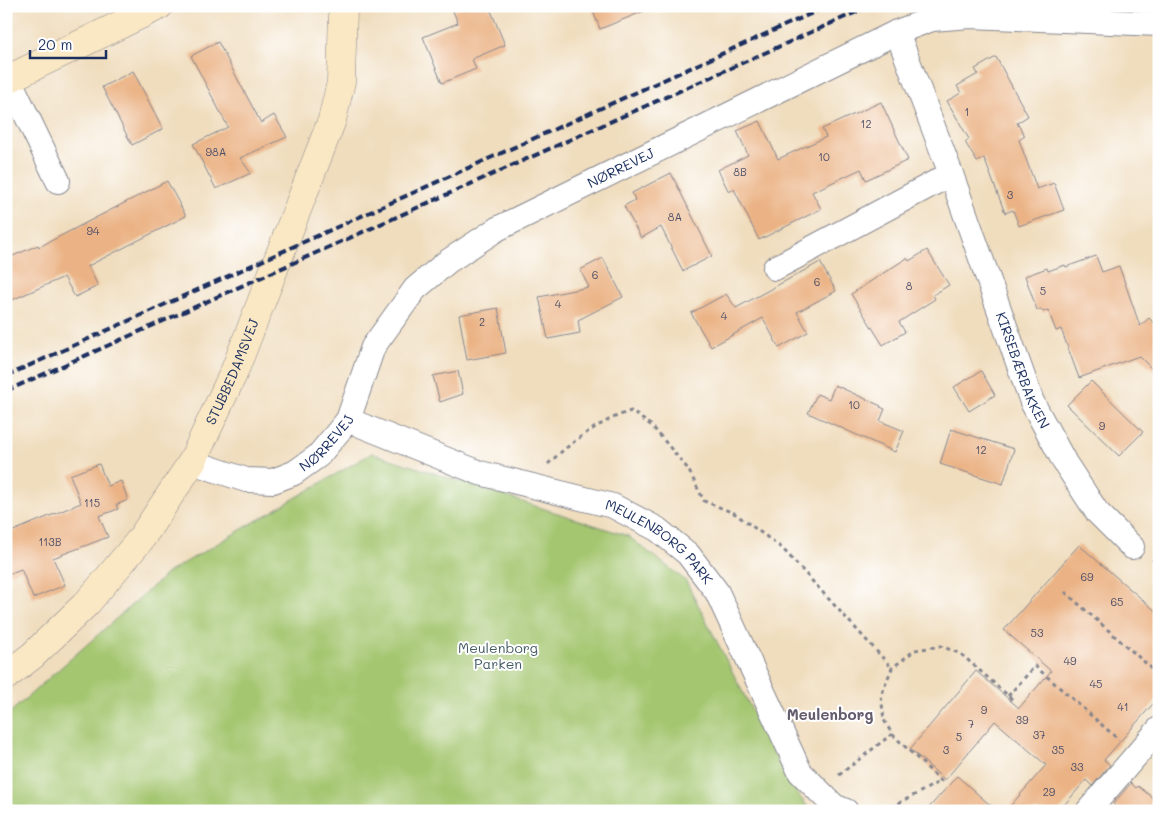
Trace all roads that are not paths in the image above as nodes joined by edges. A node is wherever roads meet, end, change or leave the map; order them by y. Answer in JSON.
{"nodes":[{"id":1,"x":159,"y":6,"type":"edge"},
{"id":2,"x":342,"y":7,"type":"edge"},
{"id":3,"x":1159,"y":24,"type":"edge"},
{"id":4,"x":897,"y":32,"type":"junction"},
{"id":5,"x":8,"y":79,"type":"edge"},
{"id":6,"x":951,"y":174,"type":"junction"},
{"id":7,"x":58,"y":181,"type":"dead end"},
{"id":8,"x":775,"y":268,"type":"dead end"},
{"id":9,"x":348,"y":420,"type":"junction"},
{"id":10,"x":192,"y":462,"type":"junction"},
{"id":11,"x":1132,"y":547,"type":"dead end"},
{"id":12,"x":6,"y":676,"type":"edge"},
{"id":13,"x":1159,"y":729,"type":"edge"},
{"id":14,"x":846,"y":811,"type":"edge"},
{"id":15,"x":1088,"y":811,"type":"edge"}],
"edges":[{"from":1,"to":5,"type":"street"},
{"from":2,"to":10,"type":"street","name":"STUBBEDAMSVEJ"},
{"from":3,"to":4,"type":"street","name":"NØRREVEJ"},
{"from":4,"to":6,"type":"street","name":"KIRSEBÆRBAKKEN"},
{"from":4,"to":9,"type":"street","name":"NØRREVEJ"},
{"from":5,"to":7,"type":"street"},
{"from":6,"to":8,"type":"street"},
{"from":6,"to":11,"type":"street","name":"KIRSEBÆRBAKKEN"},
{"from":9,"to":10,"type":"street","name":"NØRREVEJ"},
{"from":9,"to":14,"type":"street","name":"MEULENBORG PARK"},
{"from":10,"to":12,"type":"street","name":"STUBBEDAMSVEJ"},
{"from":13,"to":15,"type":"street"}]}
